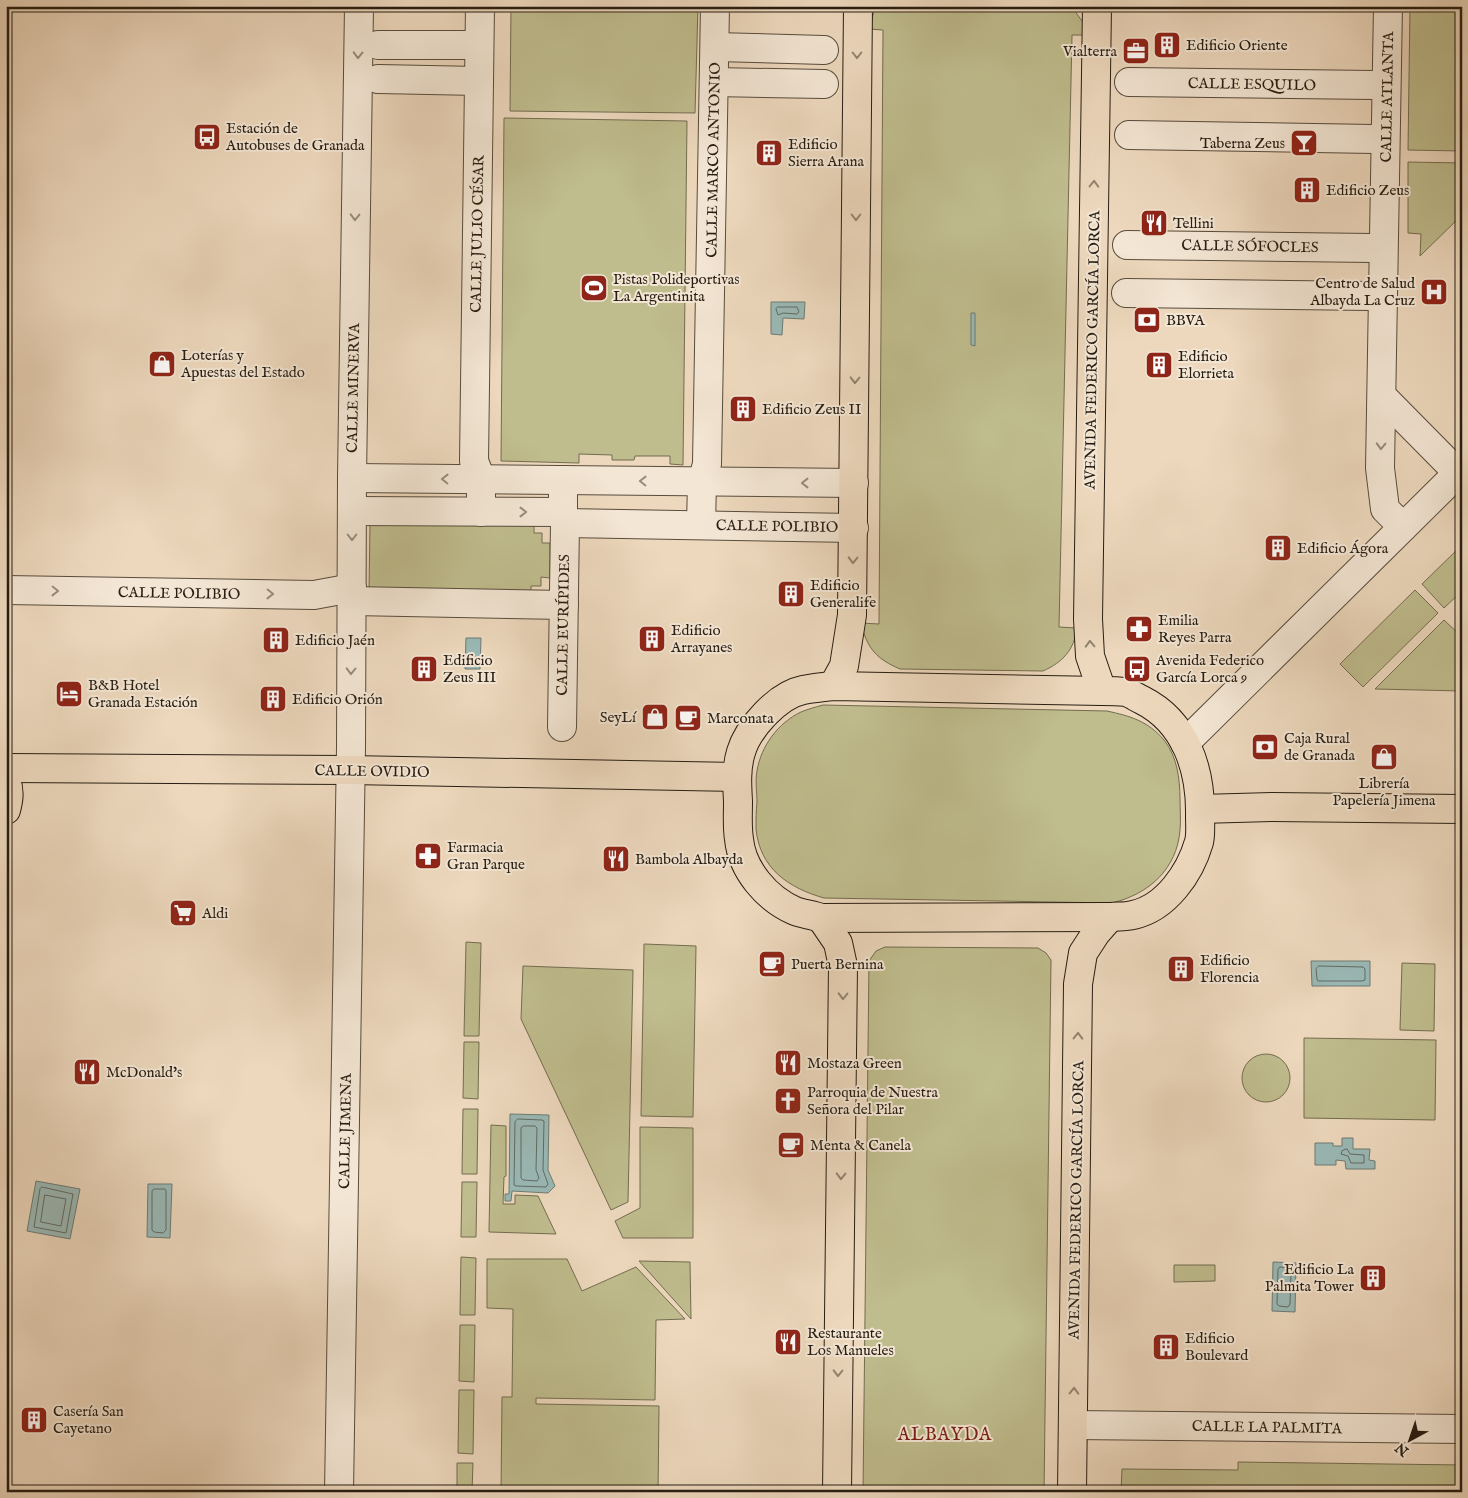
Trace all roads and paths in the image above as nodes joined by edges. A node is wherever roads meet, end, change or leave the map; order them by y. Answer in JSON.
{"nodes":[{"id":1,"x":359,"y":6,"type":"edge"},
{"id":2,"x":480,"y":6,"type":"edge"},
{"id":3,"x":715,"y":6,"type":"edge"},
{"id":4,"x":858,"y":6,"type":"edge"},
{"id":5,"x":1097,"y":6,"type":"edge"},
{"id":6,"x":1388,"y":6,"type":"edge"},
{"id":7,"x":378,"y":45,"type":"dead end"},
{"id":8,"x":479,"y":45,"type":"junction"},
{"id":9,"x":715,"y":47,"type":"junction"},
{"id":10,"x":824,"y":50,"type":"dead end"},
{"id":11,"x":378,"y":79,"type":"dead end"},
{"id":12,"x":479,"y":81,"type":"junction"},
{"id":13,"x":714,"y":82,"type":"junction"},
{"id":14,"x":1129,"y":82,"type":"dead end"},
{"id":15,"x":824,"y":84,"type":"dead end"},
{"id":16,"x":1375,"y":86,"type":"dead end"},
{"id":17,"x":1129,"y":135,"type":"dead end"},
{"id":18,"x":1374,"y":139,"type":"dead end"},
{"id":19,"x":1127,"y":245,"type":"dead end"},
{"id":20,"x":1373,"y":248,"type":"dead end"},
{"id":21,"x":1126,"y":293,"type":"dead end"},
{"id":22,"x":1371,"y":296,"type":"dead end"},
{"id":23,"x":1383,"y":397,"type":"junction"},
{"id":24,"x":477,"y":470,"type":"junction"},
{"id":25,"x":705,"y":473,"type":"junction"},
{"id":26,"x":1460,"y":473,"type":"edge"},
{"id":27,"x":352,"y":478,"type":"junction"},
{"id":28,"x":563,"y":480,"type":"junction"},
{"id":29,"x":854,"y":483,"type":"junction"},
{"id":30,"x":352,"y":511,"type":"junction"},
{"id":31,"x":481,"y":512,"type":"junction"},
{"id":32,"x":564,"y":518,"type":"junction"},
{"id":33,"x":701,"y":525,"type":"junction"},
{"id":34,"x":1403,"y":527,"type":"junction"},
{"id":35,"x":854,"y":528,"type":"junction"},
{"id":36,"x":6,"y":590,"type":"edge"},
{"id":37,"x":352,"y":595,"type":"junction"},
{"id":38,"x":564,"y":606,"type":"junction"},
{"id":39,"x":833,"y":686,"type":"junction"},
{"id":40,"x":1102,"y":691,"type":"junction"},
{"id":41,"x":562,"y":727,"type":"dead end"},
{"id":42,"x":1186,"y":743,"type":"junction"},
{"id":43,"x":6,"y":768,"type":"edge"},
{"id":44,"x":350,"y":770,"type":"junction"},
{"id":45,"x":737,"y":777,"type":"junction"},
{"id":46,"x":6,"y":780,"type":"edge"},
{"id":47,"x":1200,"y":809,"type":"junction"},
{"id":48,"x":1462,"y":809,"type":"edge"},
{"id":49,"x":6,"y":810,"type":"edge"},
{"id":50,"x":1110,"y":917,"type":"junction"},
{"id":51,"x":821,"y":918,"type":"junction"},
{"id":52,"x":1073,"y":1424,"type":"junction"},
{"id":53,"x":1462,"y":1428,"type":"edge"},
{"id":54,"x":339,"y":1492,"type":"edge"},
{"id":55,"x":837,"y":1492,"type":"edge"},
{"id":56,"x":1072,"y":1492,"type":"edge"}],
"edges":[{"from":1,"to":27,"type":"street","name":"CALLE MINERVA","one_way":true},
{"from":2,"to":8,"type":"street","name":"CALLE JULIO CÉSAR"},
{"from":3,"to":9,"type":"street","name":"CALLE MARCO ANTONIO"},
{"from":4,"to":29,"type":"main road","one_way":true},
{"from":40,"to":5,"type":"main road","name":"AVENIDA FEDERICO GARCÍA LORCA","one_way":true},
{"from":6,"to":23,"type":"street","name":"CALLE ATLANTA"},
{"from":7,"to":8,"type":"street"},
{"from":8,"to":12,"type":"street","name":"CALLE JULIO CÉSAR"},
{"from":9,"to":10,"type":"street"},
{"from":9,"to":13,"type":"street","name":"CALLE MARCO ANTONIO"},
{"from":11,"to":12,"type":"street"},
{"from":12,"to":24,"type":"street","name":"CALLE JULIO CÉSAR"},
{"from":13,"to":15,"type":"street"},
{"from":13,"to":25,"type":"street","name":"CALLE MARCO ANTONIO"},
{"from":14,"to":16,"type":"street","name":"CALLE ESQUILO"},
{"from":17,"to":18,"type":"street"},
{"from":19,"to":20,"type":"street","name":"CALLE SÓFOCLES"},
{"from":21,"to":22,"type":"street"},
{"from":23,"to":26,"type":"street"},
{"from":23,"to":34,"type":"street","name":"CALLE ATLANTA","one_way":true},
{"from":24,"to":27,"type":"street","one_way":true},
{"from":24,"to":28,"type":"street"},
{"from":24,"to":31,"type":"street"},
{"from":25,"to":28,"type":"street","one_way":true},
{"from":29,"to":25,"type":"street","one_way":true},
{"from":25,"to":33,"type":"street","name":"CALLE POLIBIO"},
{"from":26,"to":34,"type":"street"},
{"from":27,"to":30,"type":"street","name":"CALLE MINERVA"},
{"from":28,"to":32,"type":"street"},
{"from":29,"to":35,"type":"main road"},
{"from":30,"to":31,"type":"street","name":"CALLE POLIBIO"},
{"from":30,"to":37,"type":"street","name":"CALLE MINERVA","one_way":true},
{"from":31,"to":32,"type":"street","name":"CALLE POLIBIO","one_way":true},
{"from":32,"to":33,"type":"street","name":"CALLE POLIBIO"},
{"from":32,"to":38,"type":"street","name":"CALLE EURÍPIDES"},
{"from":33,"to":35,"type":"street","name":"CALLE POLIBIO"},
{"from":34,"to":42,"type":"street"},
{"from":35,"to":39,"type":"main road","one_way":true},
{"from":36,"to":37,"type":"street","name":"CALLE POLIBIO","one_way":true},
{"from":37,"to":38,"type":"street","name":"CALLE POLIBIO"},
{"from":37,"to":44,"type":"street","name":"CALLE MINERVA","one_way":true},
{"from":38,"to":41,"type":"street","name":"CALLE EURÍPIDES"},
{"from":39,"to":40,"type":"main road"},
{"from":39,"to":45,"type":"main road"},
{"from":40,"to":42,"type":"main road"},
{"from":42,"to":47,"type":"main road"},
{"from":43,"to":44,"type":"main road","name":"CALLE OVIDIO"},
{"from":44,"to":45,"type":"main road","name":"CALLE OVIDIO"},
{"from":44,"to":54,"type":"street","name":"CALLE JIMENA"},
{"from":45,"to":51,"type":"main road"},
{"from":46,"to":49,"type":"main road"},
{"from":47,"to":48,"type":"main road"},
{"from":47,"to":50,"type":"main road"},
{"from":50,"to":51,"type":"main road"},
{"from":52,"to":50,"type":"main road","name":"AVENIDA FEDERICO GARCÍA LORCA","one_way":true},
{"from":51,"to":55,"type":"main road","one_way":true},
{"from":52,"to":53,"type":"street","name":"CALLE LA PALMITA"},
{"from":52,"to":56,"type":"main road","name":"AVENIDA FEDERICO GARCÍA LORCA"}]}
